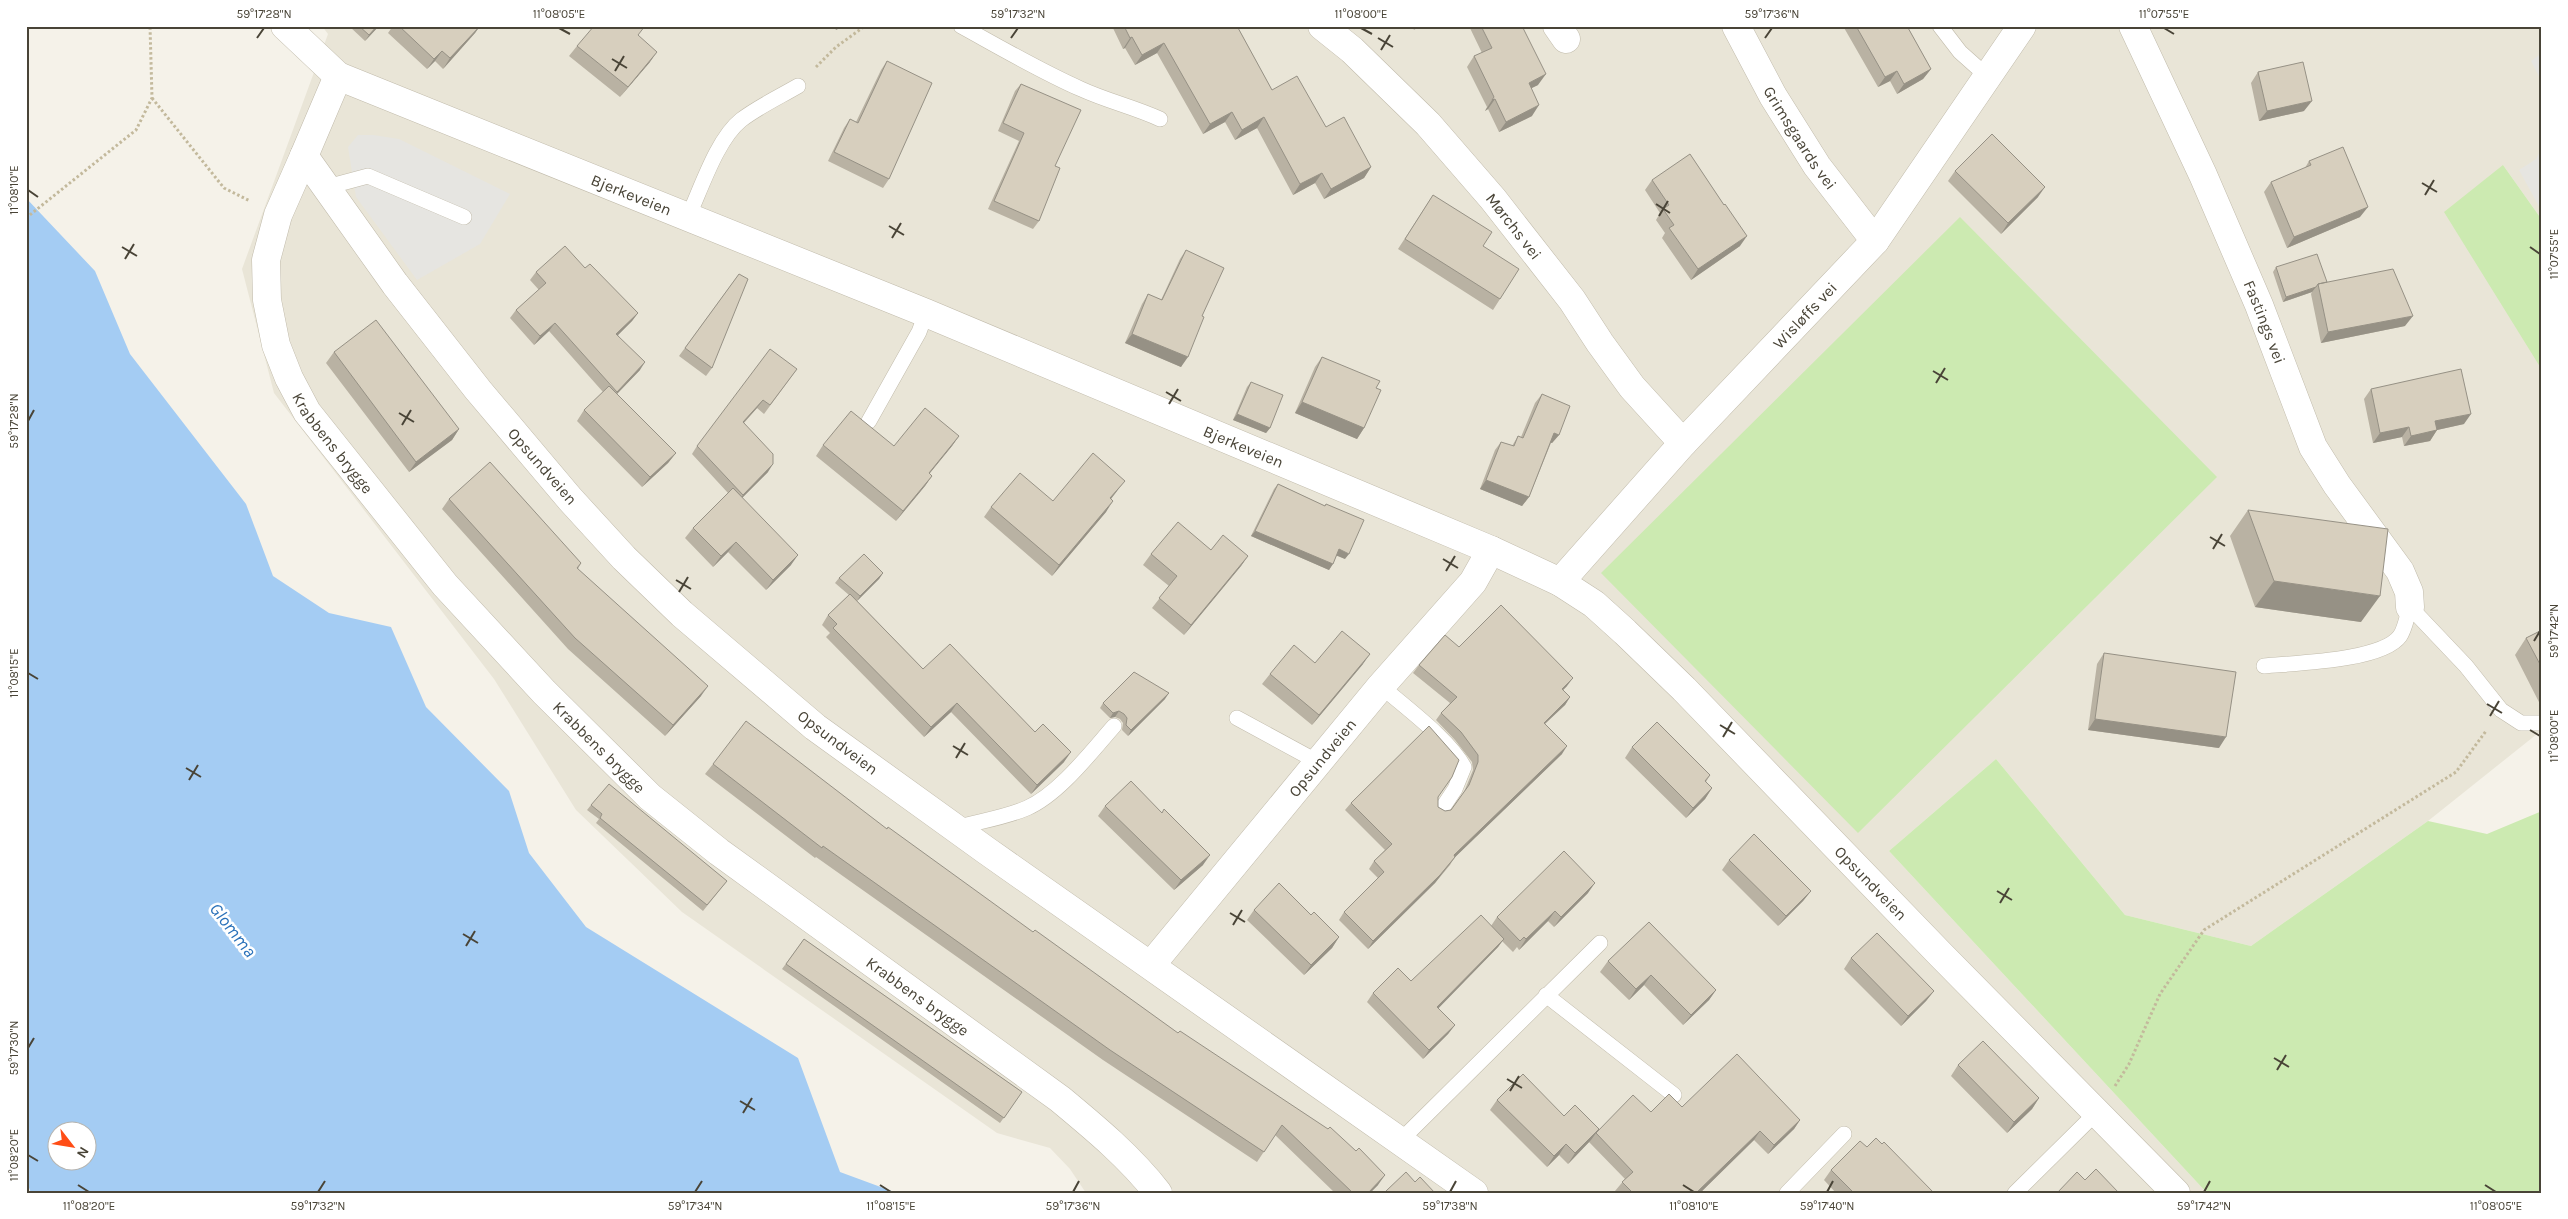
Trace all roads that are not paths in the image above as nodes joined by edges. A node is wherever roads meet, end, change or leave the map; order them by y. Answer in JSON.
{"nodes":[{"id":1,"x":286,"y":26,"type":"edge"},
{"id":2,"x":961,"y":26,"type":"edge"},
{"id":3,"x":1322,"y":26,"type":"edge"},
{"id":4,"x":1736,"y":26,"type":"edge"},
{"id":5,"x":1940,"y":26,"type":"edge"},
{"id":6,"x":2022,"y":26,"type":"edge"},
{"id":7,"x":2133,"y":26,"type":"edge"},
{"id":8,"x":338,"y":76,"type":"junction"},
{"id":9,"x":1988,"y":77,"type":"junction"},
{"id":10,"x":798,"y":86,"type":"road end"},
{"id":11,"x":1160,"y":119,"type":"dead end"},
{"id":12,"x":304,"y":156,"type":"junction"},
{"id":13,"x":327,"y":187,"type":"junction"},
{"id":14,"x":464,"y":217,"type":"dead end"},
{"id":15,"x":688,"y":217,"type":"junction"},
{"id":16,"x":1875,"y":241,"type":"junction"},
{"id":17,"x":926,"y":313,"type":"junction"},
{"id":18,"x":869,"y":422,"type":"dead end"},
{"id":19,"x":1683,"y":443,"type":"junction"},
{"id":20,"x":1491,"y":550,"type":"junction"},
{"id":21,"x":1560,"y":582,"type":"junction"},
{"id":22,"x":2410,"y":607,"type":"junction"},
{"id":23,"x":2264,"y":666,"type":"dead end"},
{"id":24,"x":1381,"y":686,"type":"junction"},
{"id":25,"x":1237,"y":718,"type":"dead end"},
{"id":26,"x":2542,"y":723,"type":"edge"},
{"id":27,"x":1114,"y":726,"type":"dead end"},
{"id":28,"x":1318,"y":762,"type":"junction"},
{"id":29,"x":1441,"y":810,"type":"edge"},
{"id":30,"x":956,"y":828,"type":"junction"},
{"id":31,"x":1600,"y":943,"type":"dead end"},
{"id":32,"x":1151,"y":965,"type":"junction"},
{"id":33,"x":1546,"y":995,"type":"junction"},
{"id":34,"x":1674,"y":1095,"type":"dead end"},
{"id":35,"x":2096,"y":1113,"type":"junction"},
{"id":36,"x":1844,"y":1134,"type":"dead end"},
{"id":37,"x":1401,"y":1140,"type":"junction"},
{"id":38,"x":1158,"y":1193,"type":"edge"},
{"id":39,"x":1474,"y":1193,"type":"edge"},
{"id":40,"x":1787,"y":1193,"type":"edge"},
{"id":41,"x":2015,"y":1193,"type":"edge"},
{"id":42,"x":2176,"y":1193,"type":"edge"}],
"edges":[{"from":1,"to":8,"type":"street"},
{"from":2,"to":11,"type":"lane"},
{"from":3,"to":19,"type":"street","name":"Mørchs vei"},
{"from":4,"to":16,"type":"street","name":"Grimsgaards vei"},
{"from":5,"to":9,"type":"lane"},
{"from":6,"to":9,"type":"street","name":"Wisløffs vei"},
{"from":7,"to":22,"type":"street","name":"Fastings vei"},
{"from":8,"to":12,"type":"street"},
{"from":8,"to":15,"type":"street","name":"Bjerkeveien"},
{"from":9,"to":16,"type":"street","name":"Wisløffs vei"},
{"from":10,"to":15,"type":"lane"},
{"from":12,"to":13,"type":"street","name":"Opsundveien"},
{"from":12,"to":38,"type":"street","name":"Krabbens brygge"},
{"from":13,"to":14,"type":"lane"},
{"from":13,"to":30,"type":"street","name":"Opsundveien"},
{"from":15,"to":17,"type":"street","name":"Bjerkeveien"},
{"from":16,"to":19,"type":"street","name":"Wisløffs vei"},
{"from":17,"to":18,"type":"lane"},
{"from":17,"to":20,"type":"street","name":"Bjerkeveien"},
{"from":19,"to":21,"type":"street","name":"Wisløffs vei"},
{"from":20,"to":21,"type":"street","name":"Bjerkeveien"},
{"from":20,"to":24,"type":"street","name":"Opsundveien"},
{"from":21,"to":35,"type":"street","name":"Opsundveien"},
{"from":22,"to":23,"type":"lane"},
{"from":22,"to":26,"type":"lane"},
{"from":24,"to":28,"type":"street","name":"Opsundveien"},
{"from":24,"to":29,"type":"lane"},
{"from":25,"to":28,"type":"lane"},
{"from":27,"to":30,"type":"lane"},
{"from":28,"to":32,"type":"street","name":"Opsundveien"},
{"from":30,"to":32,"type":"street","name":"Opsundveien"},
{"from":31,"to":33,"type":"lane"},
{"from":32,"to":37,"type":"street","name":"Opsundveien"},
{"from":33,"to":34,"type":"lane"},
{"from":33,"to":37,"type":"lane"},
{"from":35,"to":41,"type":"lane"},
{"from":35,"to":42,"type":"street","name":"Opsundveien"},
{"from":36,"to":40,"type":"lane"},
{"from":37,"to":39,"type":"street","name":"Opsundveien"}]}
